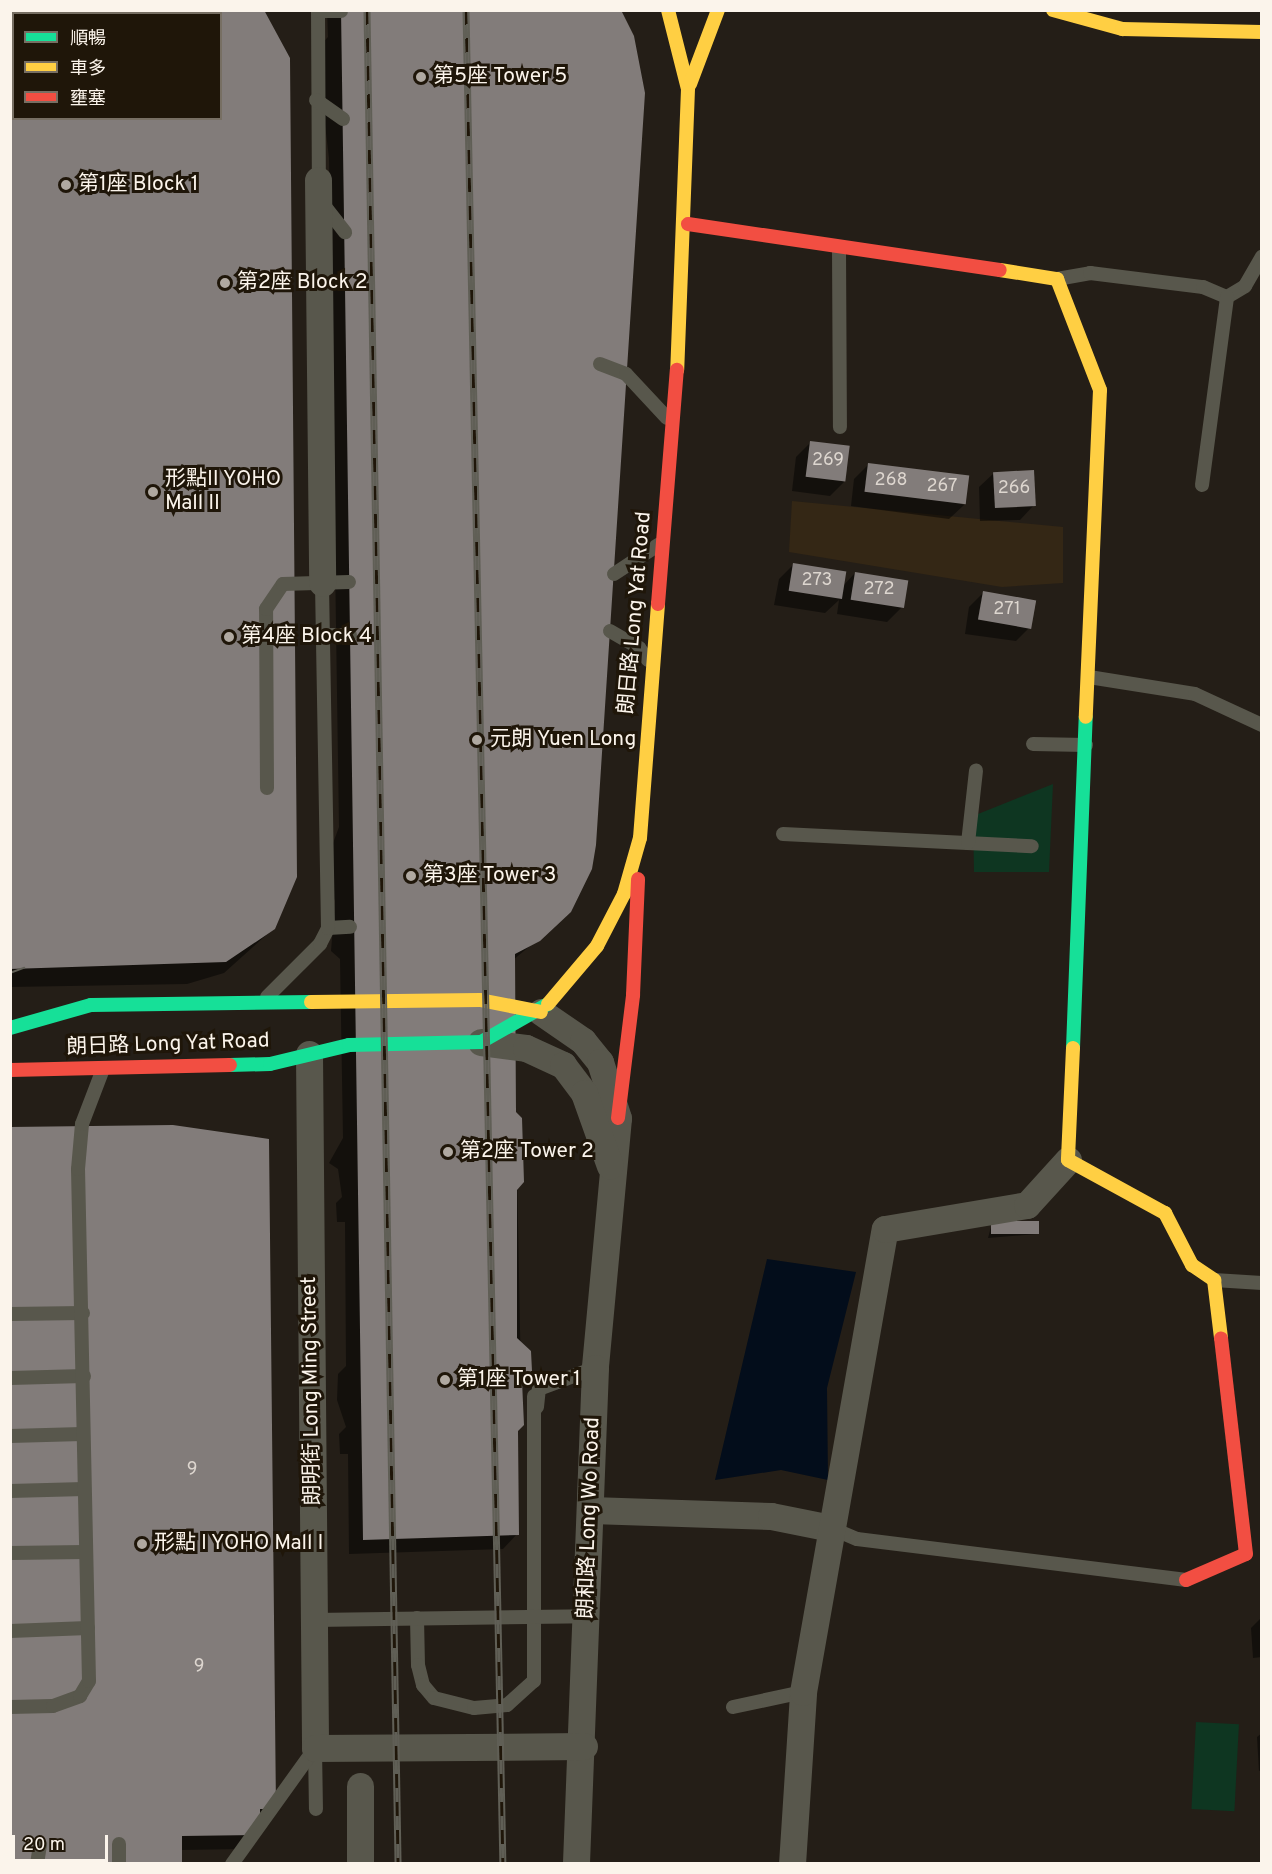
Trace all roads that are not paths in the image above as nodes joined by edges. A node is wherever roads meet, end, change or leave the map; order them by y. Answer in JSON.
{"nodes":[{"id":1,"x":668,"y":10,"type":"edge"},
{"id":2,"x":718,"y":10,"type":"edge"},
{"id":3,"x":1053,"y":10,"type":"edge"},
{"id":4,"x":1125,"y":10,"type":"edge"},
{"id":5,"x":318,"y":11,"type":"edge"},
{"id":6,"x":341,"y":11,"type":"edge"},
{"id":7,"x":1122,"y":29,"type":"junction"},
{"id":8,"x":1262,"y":32,"type":"edge"},
{"id":9,"x":688,"y":89,"type":"junction"},
{"id":10,"x":316,"y":100,"type":"junction"},
{"id":11,"x":343,"y":119,"type":"dead end"},
{"id":12,"x":318,"y":180,"type":"junction"},
{"id":13,"x":688,"y":224,"type":"junction"},
{"id":14,"x":345,"y":232,"type":"dead end"},
{"id":15,"x":840,"y":249,"type":"junction"},
{"id":16,"x":1262,"y":257,"type":"edge"},
{"id":17,"x":1057,"y":279,"type":"junction"},
{"id":18,"x":1227,"y":297,"type":"junction"},
{"id":19,"x":600,"y":364,"type":"dead end"},
{"id":20,"x":672,"y":425,"type":"junction"},
{"id":21,"x":840,"y":427,"type":"dead end"},
{"id":22,"x":1202,"y":485,"type":"dead end"},
{"id":23,"x":663,"y":539,"type":"junction"},
{"id":24,"x":614,"y":574,"type":"dead end"},
{"id":25,"x":349,"y":582,"type":"dead end"},
{"id":26,"x":322,"y":583,"type":"junction"},
{"id":27,"x":610,"y":632,"type":"dead end"},
{"id":28,"x":350,"y":634,"type":"dead end"},
{"id":29,"x":322,"y":635,"type":"junction"},
{"id":30,"x":652,"y":669,"type":"junction"},
{"id":31,"x":1089,"y":677,"type":"junction"},
{"id":32,"x":1262,"y":725,"type":"edge"},
{"id":33,"x":1033,"y":744,"type":"dead end"},
{"id":34,"x":1086,"y":745,"type":"junction"},
{"id":35,"x":976,"y":770,"type":"dead end"},
{"id":36,"x":267,"y":788,"type":"dead end"},
{"id":37,"x":783,"y":834,"type":"dead end"},
{"id":38,"x":640,"y":838,"type":"junction"},
{"id":39,"x":968,"y":843,"type":"junction"},
{"id":40,"x":1032,"y":846,"type":"dead end"},
{"id":41,"x":351,"y":927,"type":"dead end"},
{"id":42,"x":328,"y":928,"type":"junction"},
{"id":43,"x":256,"y":1005,"type":"junction"},
{"id":44,"x":542,"y":1012,"type":"junction"},
{"id":45,"x":10,"y":1028,"type":"edge"},
{"id":46,"x":481,"y":1042,"type":"junction"},
{"id":47,"x":309,"y":1045,"type":"junction"},
{"id":48,"x":103,"y":1069,"type":"junction"},
{"id":49,"x":10,"y":1070,"type":"edge"},
{"id":50,"x":618,"y":1118,"type":"junction"},
{"id":51,"x":1068,"y":1160,"type":"junction"},
{"id":52,"x":612,"y":1173,"type":"junction"},
{"id":53,"x":1214,"y":1280,"type":"junction"},
{"id":54,"x":1262,"y":1283,"type":"edge"},
{"id":55,"x":82,"y":1313,"type":"junction"},
{"id":56,"x":10,"y":1314,"type":"edge"},
{"id":57,"x":594,"y":1368,"type":"junction"},
{"id":58,"x":84,"y":1376,"type":"junction"},
{"id":59,"x":10,"y":1378,"type":"edge"},
{"id":60,"x":534,"y":1396,"type":"dead end"},
{"id":61,"x":82,"y":1434,"type":"junction"},
{"id":62,"x":10,"y":1436,"type":"edge"},
{"id":63,"x":84,"y":1489,"type":"junction"},
{"id":64,"x":10,"y":1491,"type":"edge"},
{"id":65,"x":591,"y":1510,"type":"junction"},
{"id":66,"x":831,"y":1528,"type":"junction"},
{"id":67,"x":85,"y":1552,"type":"junction"},
{"id":68,"x":10,"y":1553,"type":"edge"},
{"id":69,"x":1186,"y":1580,"type":"joint"},
{"id":70,"x":534,"y":1616,"type":"junction"},
{"id":71,"x":587,"y":1616,"type":"junction"},
{"id":72,"x":417,"y":1618,"type":"junction"},
{"id":73,"x":314,"y":1620,"type":"junction"},
{"id":74,"x":88,"y":1628,"type":"junction"},
{"id":75,"x":10,"y":1631,"type":"edge"},
{"id":76,"x":804,"y":1692,"type":"junction"},
{"id":77,"x":10,"y":1707,"type":"edge"},
{"id":78,"x":733,"y":1707,"type":"dead end"},
{"id":79,"x":584,"y":1746,"type":"junction"},
{"id":80,"x":315,"y":1748,"type":"junction"},
{"id":81,"x":360,"y":1786,"type":"dead end"},
{"id":82,"x":316,"y":1809,"type":"dead end"},
{"id":83,"x":40,"y":1844,"type":"dead end"},
{"id":84,"x":119,"y":1844,"type":"dead end"},
{"id":85,"x":36,"y":1863,"type":"edge"},
{"id":86,"x":119,"y":1863,"type":"edge"},
{"id":87,"x":232,"y":1863,"type":"edge"},
{"id":88,"x":360,"y":1863,"type":"edge"},
{"id":89,"x":576,"y":1863,"type":"edge"},
{"id":90,"x":792,"y":1863,"type":"edge"}],
"edges":[{"from":1,"to":9,"type":"street","name":"朗日路 Long Yat Road"},
{"from":2,"to":9,"type":"street"},
{"from":3,"to":7,"type":"street"},
{"from":4,"to":7,"type":"lane"},
{"from":5,"to":6,"type":"lane"},
{"from":5,"to":10,"type":"lane"},
{"from":7,"to":8,"type":"street"},
{"from":9,"to":13,"type":"street","name":"朗日路 Long Yat Road"},
{"from":10,"to":11,"type":"lane"},
{"from":10,"to":12,"type":"lane"},
{"from":12,"to":14,"type":"lane"},
{"from":12,"to":26,"type":"street"},
{"from":13,"to":15,"type":"street"},
{"from":13,"to":20,"type":"street","name":"朗日路 Long Yat Road"},
{"from":15,"to":17,"type":"street"},
{"from":15,"to":21,"type":"lane"},
{"from":16,"to":18,"type":"lane"},
{"from":17,"to":18,"type":"lane"},
{"from":17,"to":31,"type":"street"},
{"from":18,"to":22,"type":"lane"},
{"from":19,"to":20,"type":"lane"},
{"from":20,"to":23,"type":"street","name":"朗日路 Long Yat Road"},
{"from":23,"to":24,"type":"lane"},
{"from":23,"to":30,"type":"street","name":"朗日路 Long Yat Road"},
{"from":25,"to":26,"type":"lane"},
{"from":26,"to":29,"type":"lane"},
{"from":26,"to":36,"type":"lane"},
{"from":27,"to":30,"type":"lane"},
{"from":28,"to":29,"type":"lane"},
{"from":29,"to":42,"type":"lane"},
{"from":30,"to":38,"type":"street","name":"朗日路 Long Yat Road"},
{"from":31,"to":32,"type":"lane"},
{"from":31,"to":34,"type":"street"},
{"from":33,"to":34,"type":"lane"},
{"from":34,"to":51,"type":"street"},
{"from":35,"to":39,"type":"lane"},
{"from":37,"to":39,"type":"lane"},
{"from":38,"to":44,"type":"street","name":"朗日路 Long Yat Road"},
{"from":38,"to":50,"type":"street"},
{"from":39,"to":40,"type":"lane"},
{"from":41,"to":42,"type":"lane"},
{"from":42,"to":43,"type":"lane"},
{"from":43,"to":44,"type":"street","name":"朗日路 Long Yat Road"},
{"from":43,"to":45,"type":"street","name":"朗日路 Long Yat Road"},
{"from":44,"to":46,"type":"street","name":"朗日路 Long Yat Road"},
{"from":44,"to":50,"type":"street","name":"朗和路 Long Wo Road"},
{"from":46,"to":47,"type":"street","name":"朗日路 Long Yat Road"},
{"from":46,"to":52,"type":"street","name":"朗和路 Long Wo Road"},
{"from":47,"to":48,"type":"street","name":"朗日路 Long Yat Road"},
{"from":47,"to":73,"type":"street","name":"朗明街 Long Ming Street"},
{"from":48,"to":49,"type":"street","name":"朗日路 Long Yat Road"},
{"from":48,"to":55,"type":"lane"},
{"from":50,"to":52,"type":"street","name":"朗和路 Long Wo Road"},
{"from":51,"to":53,"type":"street"},
{"from":51,"to":66,"type":"street"},
{"from":52,"to":57,"type":"street","name":"朗和路 Long Wo Road"},
{"from":53,"to":54,"type":"lane"},
{"from":53,"to":69,"type":"street"},
{"from":55,"to":56,"type":"lane"},
{"from":55,"to":58,"type":"lane"},
{"from":57,"to":65,"type":"street","name":"朗和路 Long Wo Road"},
{"from":57,"to":70,"type":"lane"},
{"from":58,"to":59,"type":"lane"},
{"from":58,"to":61,"type":"lane"},
{"from":60,"to":72,"type":"lane"},
{"from":61,"to":62,"type":"lane"},
{"from":61,"to":63,"type":"lane"},
{"from":63,"to":64,"type":"lane"},
{"from":63,"to":67,"type":"lane"},
{"from":65,"to":66,"type":"street"},
{"from":65,"to":71,"type":"street","name":"朗和路 Long Wo Road"},
{"from":66,"to":69,"type":"lane"},
{"from":66,"to":76,"type":"street"},
{"from":67,"to":68,"type":"lane"},
{"from":67,"to":74,"type":"lane"},
{"from":70,"to":71,"type":"lane"},
{"from":70,"to":72,"type":"lane"},
{"from":71,"to":79,"type":"street","name":"朗和路 Long Wo Road"},
{"from":72,"to":73,"type":"lane"},
{"from":73,"to":80,"type":"street","name":"朗明街 Long Ming Street"},
{"from":74,"to":75,"type":"lane"},
{"from":74,"to":77,"type":"lane"},
{"from":76,"to":78,"type":"lane"},
{"from":76,"to":90,"type":"street"},
{"from":79,"to":80,"type":"street"},
{"from":79,"to":89,"type":"street","name":"朗和路 Long Wo Road"},
{"from":80,"to":82,"type":"lane"},
{"from":80,"to":87,"type":"lane"},
{"from":81,"to":88,"type":"street"},
{"from":83,"to":85,"type":"lane"},
{"from":84,"to":86,"type":"lane"}]}
